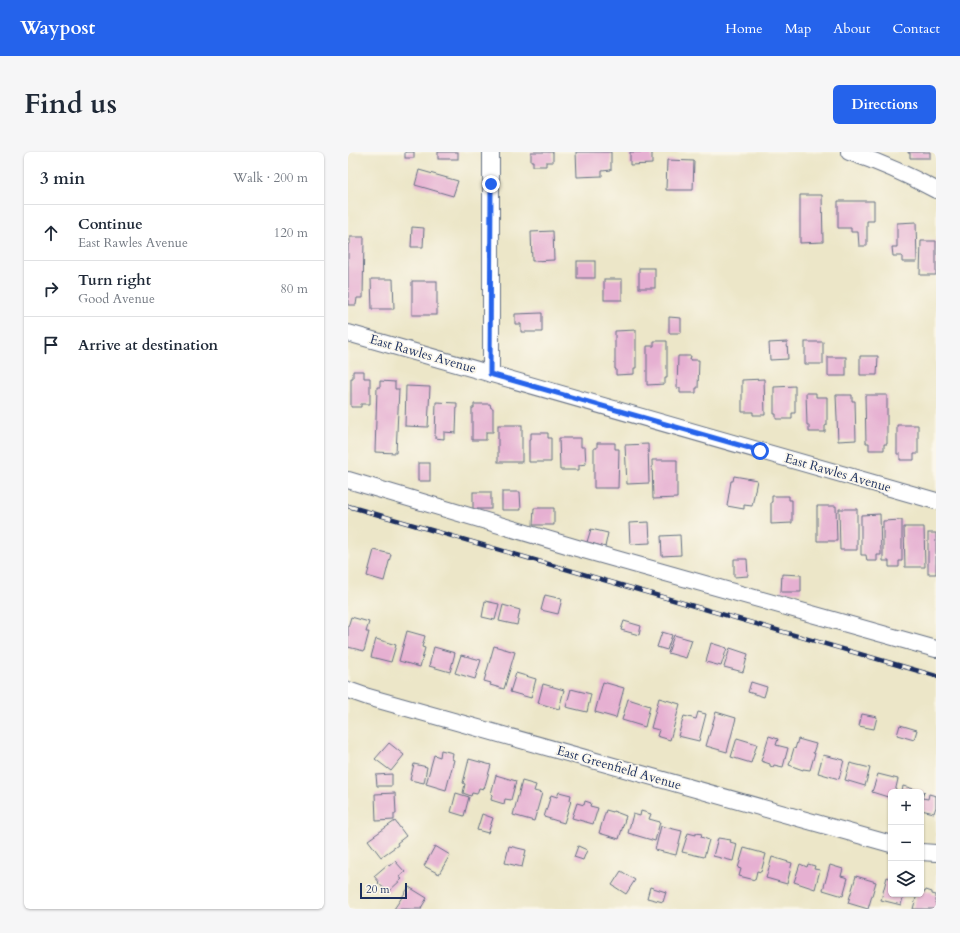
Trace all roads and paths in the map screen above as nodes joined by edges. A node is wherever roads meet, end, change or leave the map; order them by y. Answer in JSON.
{"nodes":[{"id":1,"x":491,"y":152,"type":"edge"},
{"id":2,"x":849,"y":152,"type":"edge"},
{"id":3,"x":936,"y":190,"type":"edge"},
{"id":4,"x":348,"y":333,"type":"edge"},
{"id":5,"x":490,"y":374,"type":"junction"},
{"id":6,"x":348,"y":480,"type":"edge"},
{"id":7,"x":936,"y":502,"type":"edge"},
{"id":8,"x":936,"y":649,"type":"edge"},
{"id":9,"x":348,"y":690,"type":"edge"},
{"id":10,"x":888,"y":843,"type":"edge"},
{"id":11,"x":924,"y":852,"type":"edge"},
{"id":12,"x":936,"y":853,"type":"edge"}],
"edges":[{"from":1,"to":5,"type":"street"},
{"from":2,"to":3,"type":"street"},
{"from":4,"to":5,"type":"street","name":"East Rawles Avenue"},
{"from":5,"to":7,"type":"street","name":"East Rawles Avenue"},
{"from":6,"to":8,"type":"street"},
{"from":9,"to":10,"type":"street","name":"East Greenfield Avenue"},
{"from":11,"to":12,"type":"street"}]}
